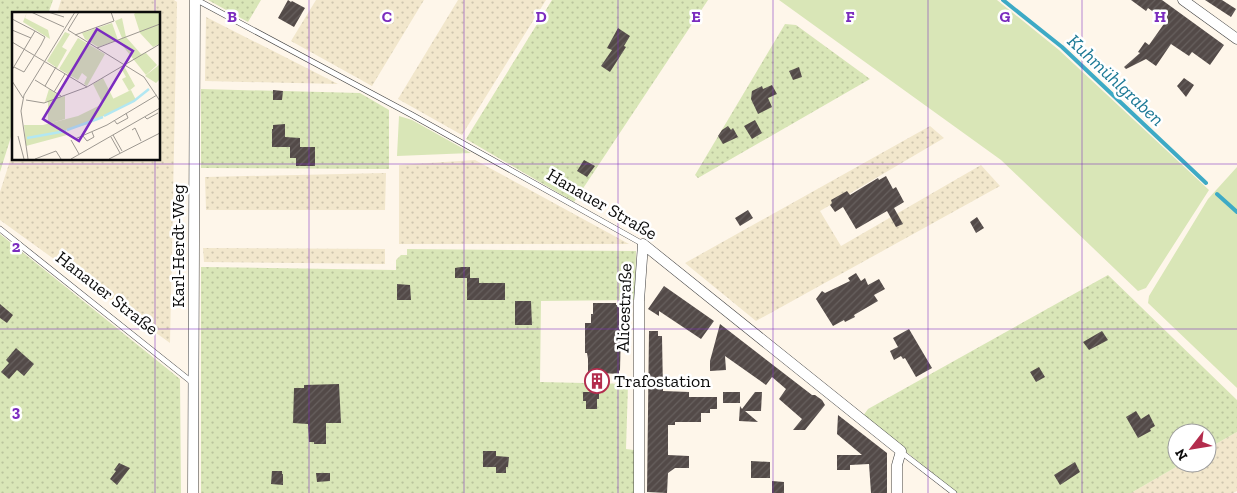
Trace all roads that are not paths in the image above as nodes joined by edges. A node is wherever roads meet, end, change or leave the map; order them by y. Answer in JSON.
{"nodes":[{"id":1,"x":196,"y":0,"type":"edge"},
{"id":2,"x":1183,"y":0,"type":"edge"},
{"id":3,"x":1237,"y":39,"type":"edge"},
{"id":4,"x":0,"y":229,"type":"edge"},
{"id":5,"x":643,"y":244,"type":"junction"},
{"id":6,"x":193,"y":383,"type":"junction"},
{"id":7,"x":901,"y":452,"type":"junction"},
{"id":8,"x":193,"y":493,"type":"edge"},
{"id":9,"x":638,"y":493,"type":"edge"},
{"id":10,"x":897,"y":493,"type":"edge"},
{"id":11,"x":954,"y":493,"type":"edge"}],
"edges":[{"from":1,"to":5,"type":"lane","name":"Hanauer Straße"},
{"from":1,"to":6,"type":"street","name":"Karl-Herdt-Weg"},
{"from":2,"to":3,"type":"street"},
{"from":4,"to":6,"type":"lane","name":"Hanauer Straße"},
{"from":5,"to":7,"type":"street","name":"Hanauer Straße"},
{"from":5,"to":9,"type":"street","name":"Alicestraße"},
{"from":6,"to":8,"type":"street","name":"Karl-Herdt-Weg"},
{"from":7,"to":10,"type":"street"},
{"from":7,"to":11,"type":"lane","name":"Hanauer Straße"}]}
